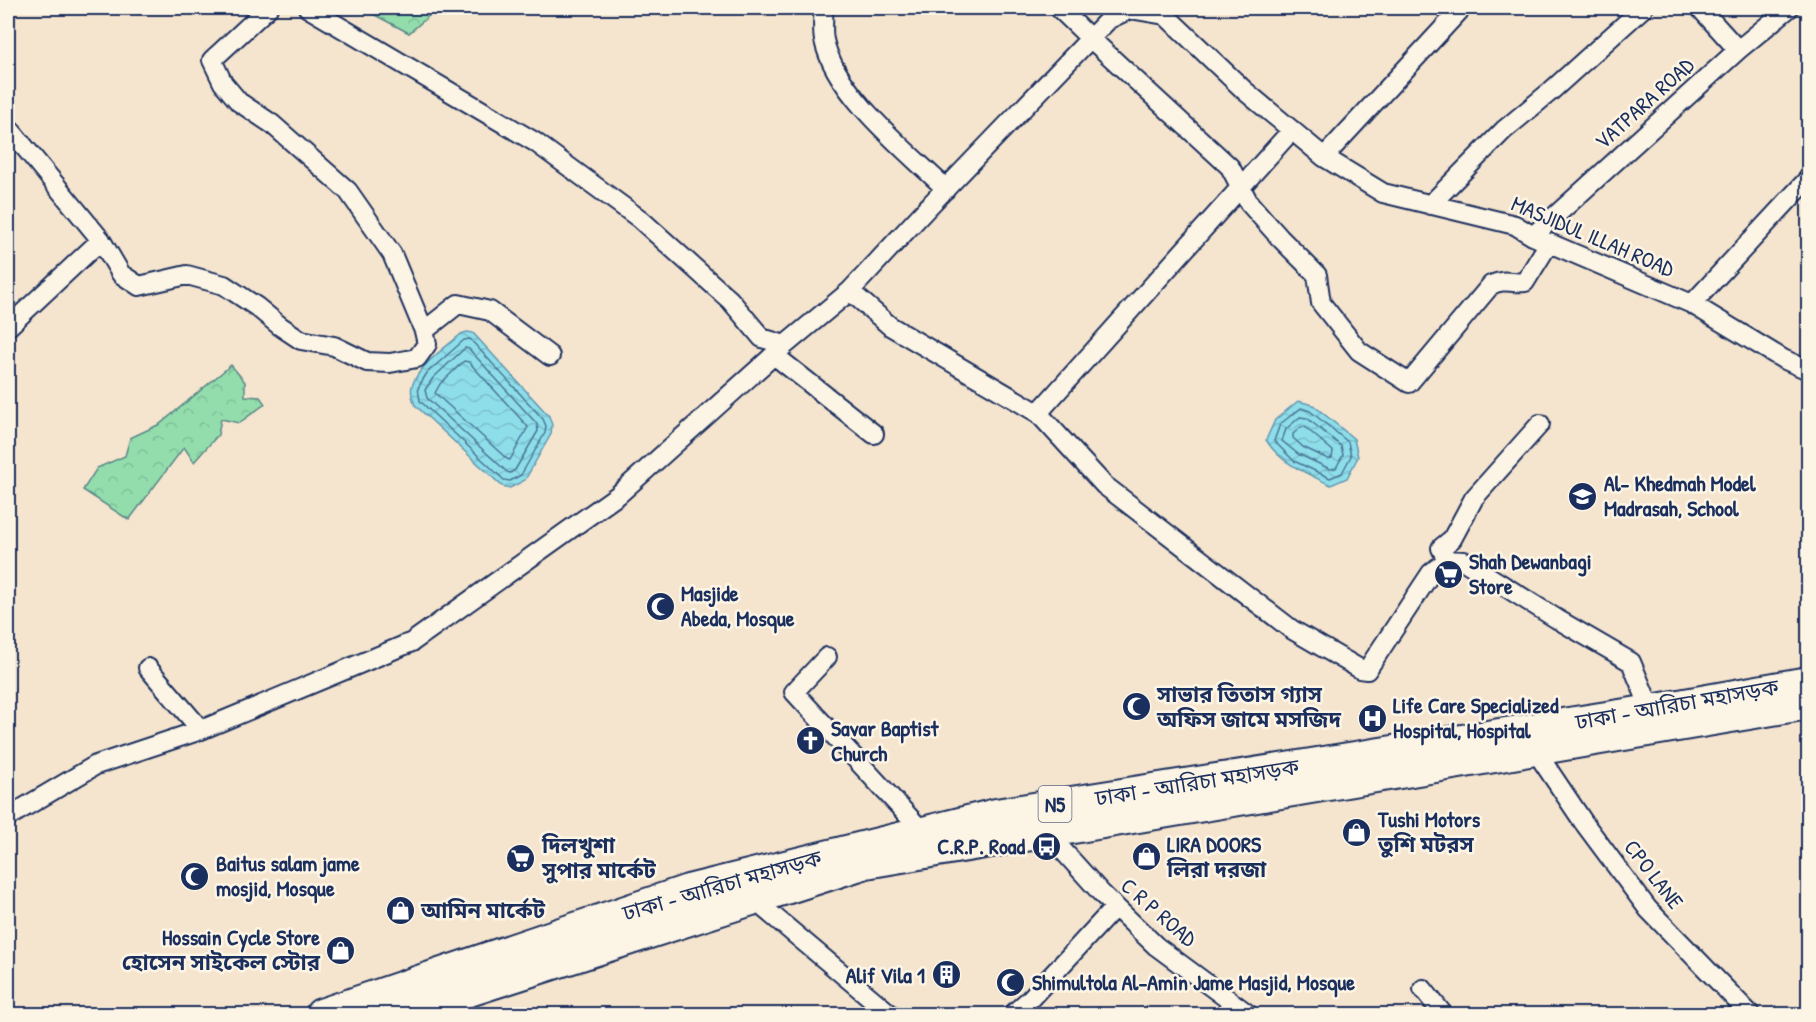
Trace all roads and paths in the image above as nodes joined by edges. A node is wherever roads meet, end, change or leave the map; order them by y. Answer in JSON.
{"nodes":[{"id":1,"x":268,"y":8,"type":"edge"},
{"id":2,"x":308,"y":8,"type":"edge"},
{"id":3,"x":823,"y":8,"type":"edge"},
{"id":4,"x":1059,"y":8,"type":"edge"},
{"id":5,"x":1462,"y":8,"type":"edge"},
{"id":6,"x":1643,"y":8,"type":"edge"},
{"id":7,"x":1700,"y":8,"type":"edge"},
{"id":8,"x":1789,"y":8,"type":"edge"},
{"id":9,"x":1163,"y":11,"type":"edge"},
{"id":10,"x":1091,"y":39,"type":"junction"},
{"id":11,"x":1738,"y":50,"type":"junction"},
{"id":12,"x":8,"y":127,"type":"edge"},
{"id":13,"x":1292,"y":130,"type":"junction"},
{"id":14,"x":1324,"y":157,"type":"junction"},
{"id":15,"x":1809,"y":179,"type":"edge"},
{"id":16,"x":1241,"y":188,"type":"junction"},
{"id":17,"x":946,"y":189,"type":"junction"},
{"id":18,"x":1430,"y":205,"type":"junction"},
{"id":19,"x":1541,"y":239,"type":"junction"},
{"id":20,"x":101,"y":240,"type":"junction"},
{"id":21,"x":850,"y":291,"type":"junction"},
{"id":22,"x":1692,"y":304,"type":"junction"},
{"id":23,"x":8,"y":327,"type":"edge"},
{"id":24,"x":424,"y":331,"type":"junction"},
{"id":25,"x":780,"y":350,"type":"junction"},
{"id":26,"x":550,"y":356,"type":"dead end"},
{"id":27,"x":1809,"y":370,"type":"edge"},
{"id":28,"x":1038,"y":413,"type":"junction"},
{"id":29,"x":1540,"y":424,"type":"dead end"},
{"id":30,"x":874,"y":434,"type":"dead end"},
{"id":31,"x":1456,"y":560,"type":"junction"},
{"id":32,"x":827,"y":657,"type":"dead end"},
{"id":33,"x":148,"y":668,"type":"dead end"},
{"id":34,"x":1809,"y":682,"type":"edge"},
{"id":35,"x":1809,"y":704,"type":"edge"},
{"id":36,"x":1651,"y":710,"type":"junction"},
{"id":37,"x":201,"y":730,"type":"junction"},
{"id":38,"x":1541,"y":749,"type":"junction"},
{"id":39,"x":8,"y":817,"type":"edge"},
{"id":40,"x":923,"y":832,"type":"junction"},
{"id":41,"x":1048,"y":834,"type":"junction"},
{"id":42,"x":753,"y":899,"type":"junction"},
{"id":43,"x":1115,"y":907,"type":"junction"},
{"id":44,"x":1423,"y":989,"type":"dead end"},
{"id":45,"x":321,"y":1014,"type":"edge"},
{"id":46,"x":398,"y":1014,"type":"edge"},
{"id":47,"x":890,"y":1014,"type":"edge"},
{"id":48,"x":1013,"y":1014,"type":"edge"},
{"id":49,"x":1248,"y":1014,"type":"edge"},
{"id":50,"x":1443,"y":1014,"type":"edge"},
{"id":51,"x":1750,"y":1014,"type":"edge"}],
"edges":[{"from":1,"to":24,"type":"street"},
{"from":2,"to":25,"type":"street"},
{"from":3,"to":17,"type":"street"},
{"from":4,"to":10,"type":"street"},
{"from":5,"to":14,"type":"street"},
{"from":6,"to":18,"type":"street"},
{"from":7,"to":11,"type":"street"},
{"from":8,"to":11,"type":"street","name":"VATPARA ROAD"},
{"from":9,"to":10,"type":"street"},
{"from":9,"to":13,"type":"street","name":"MASJIDUL ILLAH ROAD"},
{"from":10,"to":16,"type":"street"},
{"from":10,"to":17,"type":"street"},
{"from":11,"to":19,"type":"street","name":"VATPARA ROAD"},
{"from":12,"to":20,"type":"street"},
{"from":13,"to":14,"type":"street","name":"MASJIDUL ILLAH ROAD"},
{"from":13,"to":16,"type":"street"},
{"from":14,"to":18,"type":"street","name":"MASJIDUL ILLAH ROAD"},
{"from":15,"to":22,"type":"street"},
{"from":16,"to":19,"type":"street","name":"VATPARA ROAD"},
{"from":16,"to":28,"type":"street"},
{"from":17,"to":21,"type":"street"},
{"from":18,"to":19,"type":"street","name":"MASJIDUL ILLAH ROAD"},
{"from":19,"to":22,"type":"street","name":"MASJIDUL ILLAH ROAD"},
{"from":20,"to":23,"type":"street"},
{"from":20,"to":24,"type":"street"},
{"from":21,"to":25,"type":"street"},
{"from":21,"to":28,"type":"street"},
{"from":22,"to":27,"type":"street","name":"MASJIDUL ILLAH ROAD"},
{"from":24,"to":26,"type":"street"},
{"from":25,"to":30,"type":"street"},
{"from":25,"to":37,"type":"street"},
{"from":28,"to":31,"type":"street"},
{"from":29,"to":31,"type":"street"},
{"from":31,"to":36,"type":"street"},
{"from":32,"to":40,"type":"street"},
{"from":33,"to":37,"type":"street"},
{"from":34,"to":36,"type":"highway","name":"ঢাকা - আরিচা মহাসড়ক","number":"N5"},
{"from":35,"to":38,"type":"highway","name":"ঢাকা - আরিচা মহাসড়ক","number":"N5"},
{"from":36,"to":40,"type":"highway","name":"ঢাকা - আরিচা মহাসড়ক","number":"N5"},
{"from":37,"to":39,"type":"street"},
{"from":38,"to":41,"type":"highway","name":"ঢাকা - আরিচা মহাসড়ক","number":"N5"},
{"from":38,"to":51,"type":"street","name":"CPO LANE"},
{"from":40,"to":45,"type":"highway","name":"ঢাকা - আরিচা মহাসড়ক","number":"N5"},
{"from":41,"to":42,"type":"highway","name":"ঢাকা - আরিচা মহাসড়ক","number":"N5"},
{"from":41,"to":43,"type":"street","name":"C R P ROAD"},
{"from":42,"to":46,"type":"highway","name":"ঢাকা - আরিচা মহাসড়ক","number":"N5"},
{"from":42,"to":47,"type":"street"},
{"from":43,"to":48,"type":"street"},
{"from":43,"to":49,"type":"street","name":"C R P ROAD"},
{"from":44,"to":50,"type":"street"}]}
